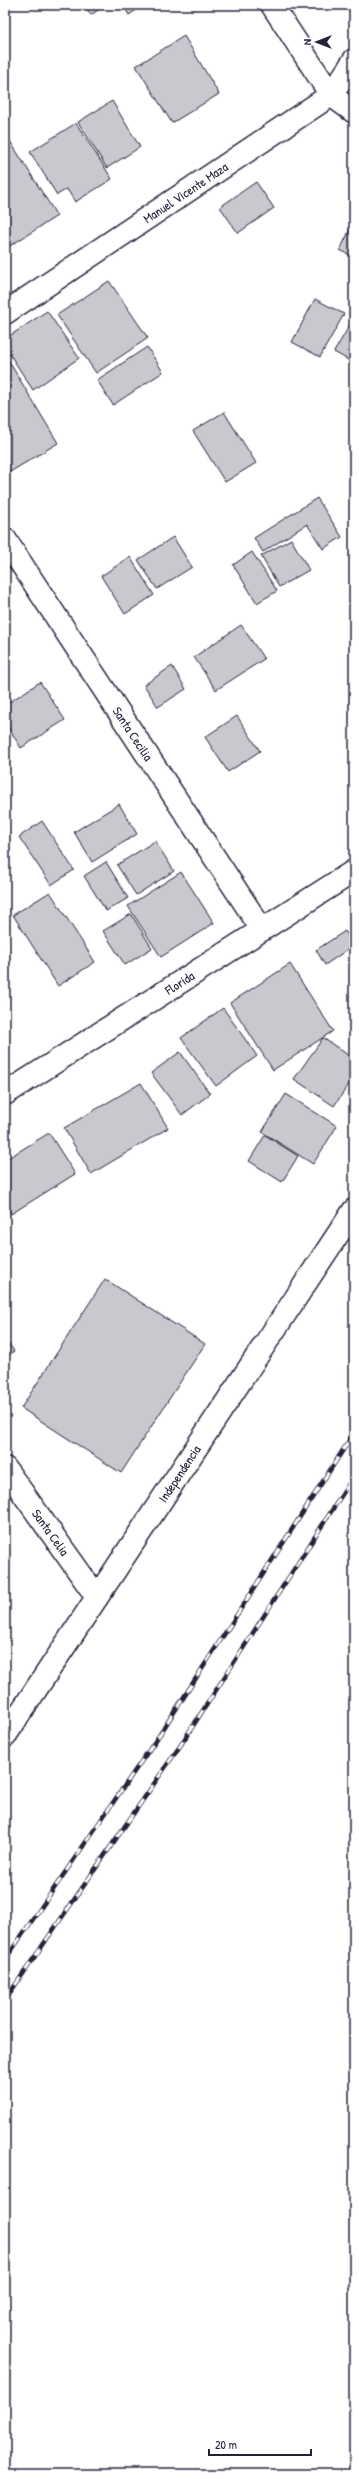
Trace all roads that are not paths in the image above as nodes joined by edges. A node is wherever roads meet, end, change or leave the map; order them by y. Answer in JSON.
{"nodes":[{"id":1,"x":272,"y":5,"type":"edge"},
{"id":2,"x":354,"y":60,"type":"edge"},
{"id":3,"x":331,"y":95,"type":"junction"},
{"id":4,"x":354,"y":112,"type":"edge"},
{"id":5,"x":5,"y":313,"type":"edge"},
{"id":6,"x":5,"y":538,"type":"edge"},
{"id":7,"x":354,"y":871,"type":"edge"},
{"id":8,"x":261,"y":928,"type":"junction"},
{"id":9,"x":5,"y":1094,"type":"edge"},
{"id":10,"x":354,"y":1210,"type":"edge"},
{"id":11,"x":5,"y":1468,"type":"edge"},
{"id":12,"x":97,"y":1597,"type":"junction"},
{"id":13,"x":5,"y":1736,"type":"edge"}],
"edges":[{"from":1,"to":3,"type":"street"},
{"from":2,"to":3,"type":"street","name":"Manuel Vicente Maza"},
{"from":3,"to":4,"type":"street"},
{"from":3,"to":5,"type":"street","name":"Manuel Vicente Maza"},
{"from":6,"to":8,"type":"street","name":"Santa Cecilia"},
{"from":7,"to":8,"type":"street","name":"Florida"},
{"from":8,"to":9,"type":"street","name":"Florida"},
{"from":10,"to":12,"type":"street","name":"Independencia"},
{"from":11,"to":12,"type":"street","name":"Santa Celia"},
{"from":12,"to":13,"type":"street","name":"Independencia"}]}
